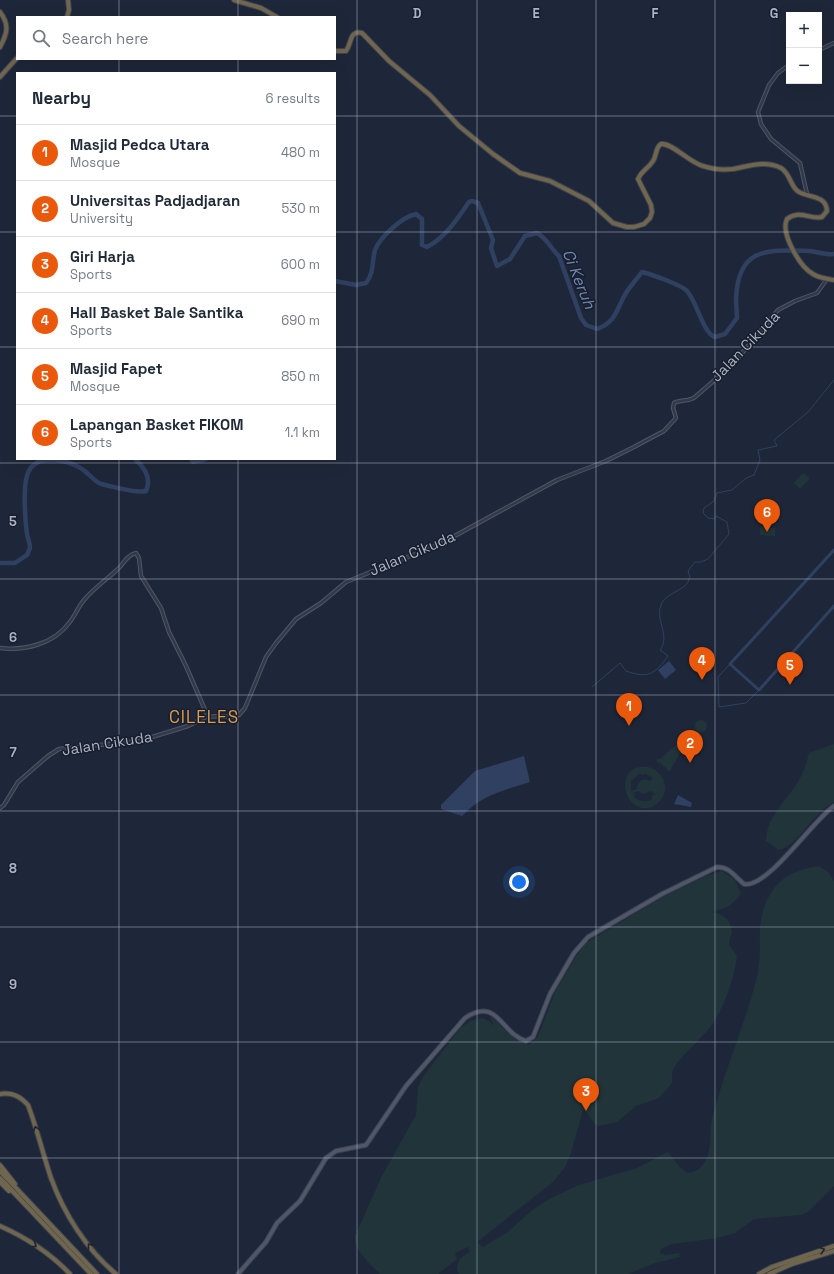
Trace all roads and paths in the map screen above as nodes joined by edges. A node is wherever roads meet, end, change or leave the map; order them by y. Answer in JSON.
{"nodes":[{"id":1,"x":68,"y":0,"type":"edge"},
{"id":2,"x":234,"y":0,"type":"edge"},
{"id":3,"x":0,"y":12,"type":"edge"},
{"id":4,"x":67,"y":16,"type":"edge"},
{"id":5,"x":275,"y":16,"type":"edge"},
{"id":6,"x":834,"y":43,"type":"edge"},
{"id":7,"x":0,"y":48,"type":"edge"},
{"id":8,"x":822,"y":49,"type":"edge"},
{"id":9,"x":336,"y":51,"type":"edge"},
{"id":10,"x":16,"y":59,"type":"edge"},
{"id":11,"x":786,"y":67,"type":"edge"},
{"id":12,"x":0,"y":77,"type":"edge"},
{"id":13,"x":807,"y":194,"type":"junction"},
{"id":14,"x":827,"y":279,"type":"junction"},
{"id":15,"x":834,"y":280,"type":"edge"},
{"id":16,"x":0,"y":648,"type":"edge"},
{"id":17,"x":208,"y":717,"type":"junction"},
{"id":18,"x":834,"y":806,"type":"edge"},
{"id":19,"x":0,"y":808,"type":"edge"},
{"id":20,"x":0,"y":1094,"type":"edge"},
{"id":21,"x":0,"y":1165,"type":"edge"},
{"id":22,"x":0,"y":1171,"type":"edge"},
{"id":23,"x":0,"y":1178,"type":"edge"},
{"id":24,"x":0,"y":1182,"type":"edge"},
{"id":25,"x":44,"y":1221,"type":"junction"},
{"id":26,"x":0,"y":1226,"type":"edge"},
{"id":27,"x":834,"y":1246,"type":"edge"},
{"id":28,"x":834,"y":1251,"type":"edge"},
{"id":29,"x":70,"y":1274,"type":"edge"},
{"id":30,"x":90,"y":1274,"type":"edge"},
{"id":31,"x":97,"y":1274,"type":"edge"},
{"id":32,"x":116,"y":1274,"type":"edge"},
{"id":33,"x":238,"y":1274,"type":"edge"},
{"id":34,"x":759,"y":1274,"type":"edge"},
{"id":35,"x":769,"y":1274,"type":"edge"}],
"edges":[{"from":1,"to":4,"type":"highway"},
{"from":2,"to":5,"type":"highway"},
{"from":3,"to":7,"type":"highway"},
{"from":6,"to":8,"type":"street"},
{"from":9,"to":13,"type":"highway"},
{"from":10,"to":12,"type":"highway"},
{"from":11,"to":13,"type":"street"},
{"from":13,"to":14,"type":"highway"},
{"from":14,"to":15,"type":"highway"},
{"from":14,"to":17,"type":"street","name":"Jalan Cikuda"},
{"from":16,"to":17,"type":"street"},
{"from":17,"to":19,"type":"street","name":"Jalan Cikuda"},
{"from":18,"to":33,"type":"main road"},
{"from":32,"to":20,"type":"highway","one_way":true},
{"from":21,"to":25,"type":"highway"},
{"from":22,"to":25,"type":"highway"},
{"from":23,"to":25,"type":"highway"},
{"from":24,"to":25,"type":"highway"},
{"from":25,"to":30,"type":"highway"},
{"from":25,"to":31,"type":"highway"},
{"from":26,"to":29,"type":"highway","one_way":true},
{"from":34,"to":27,"type":"highway","one_way":true},
{"from":28,"to":35,"type":"highway"}]}
